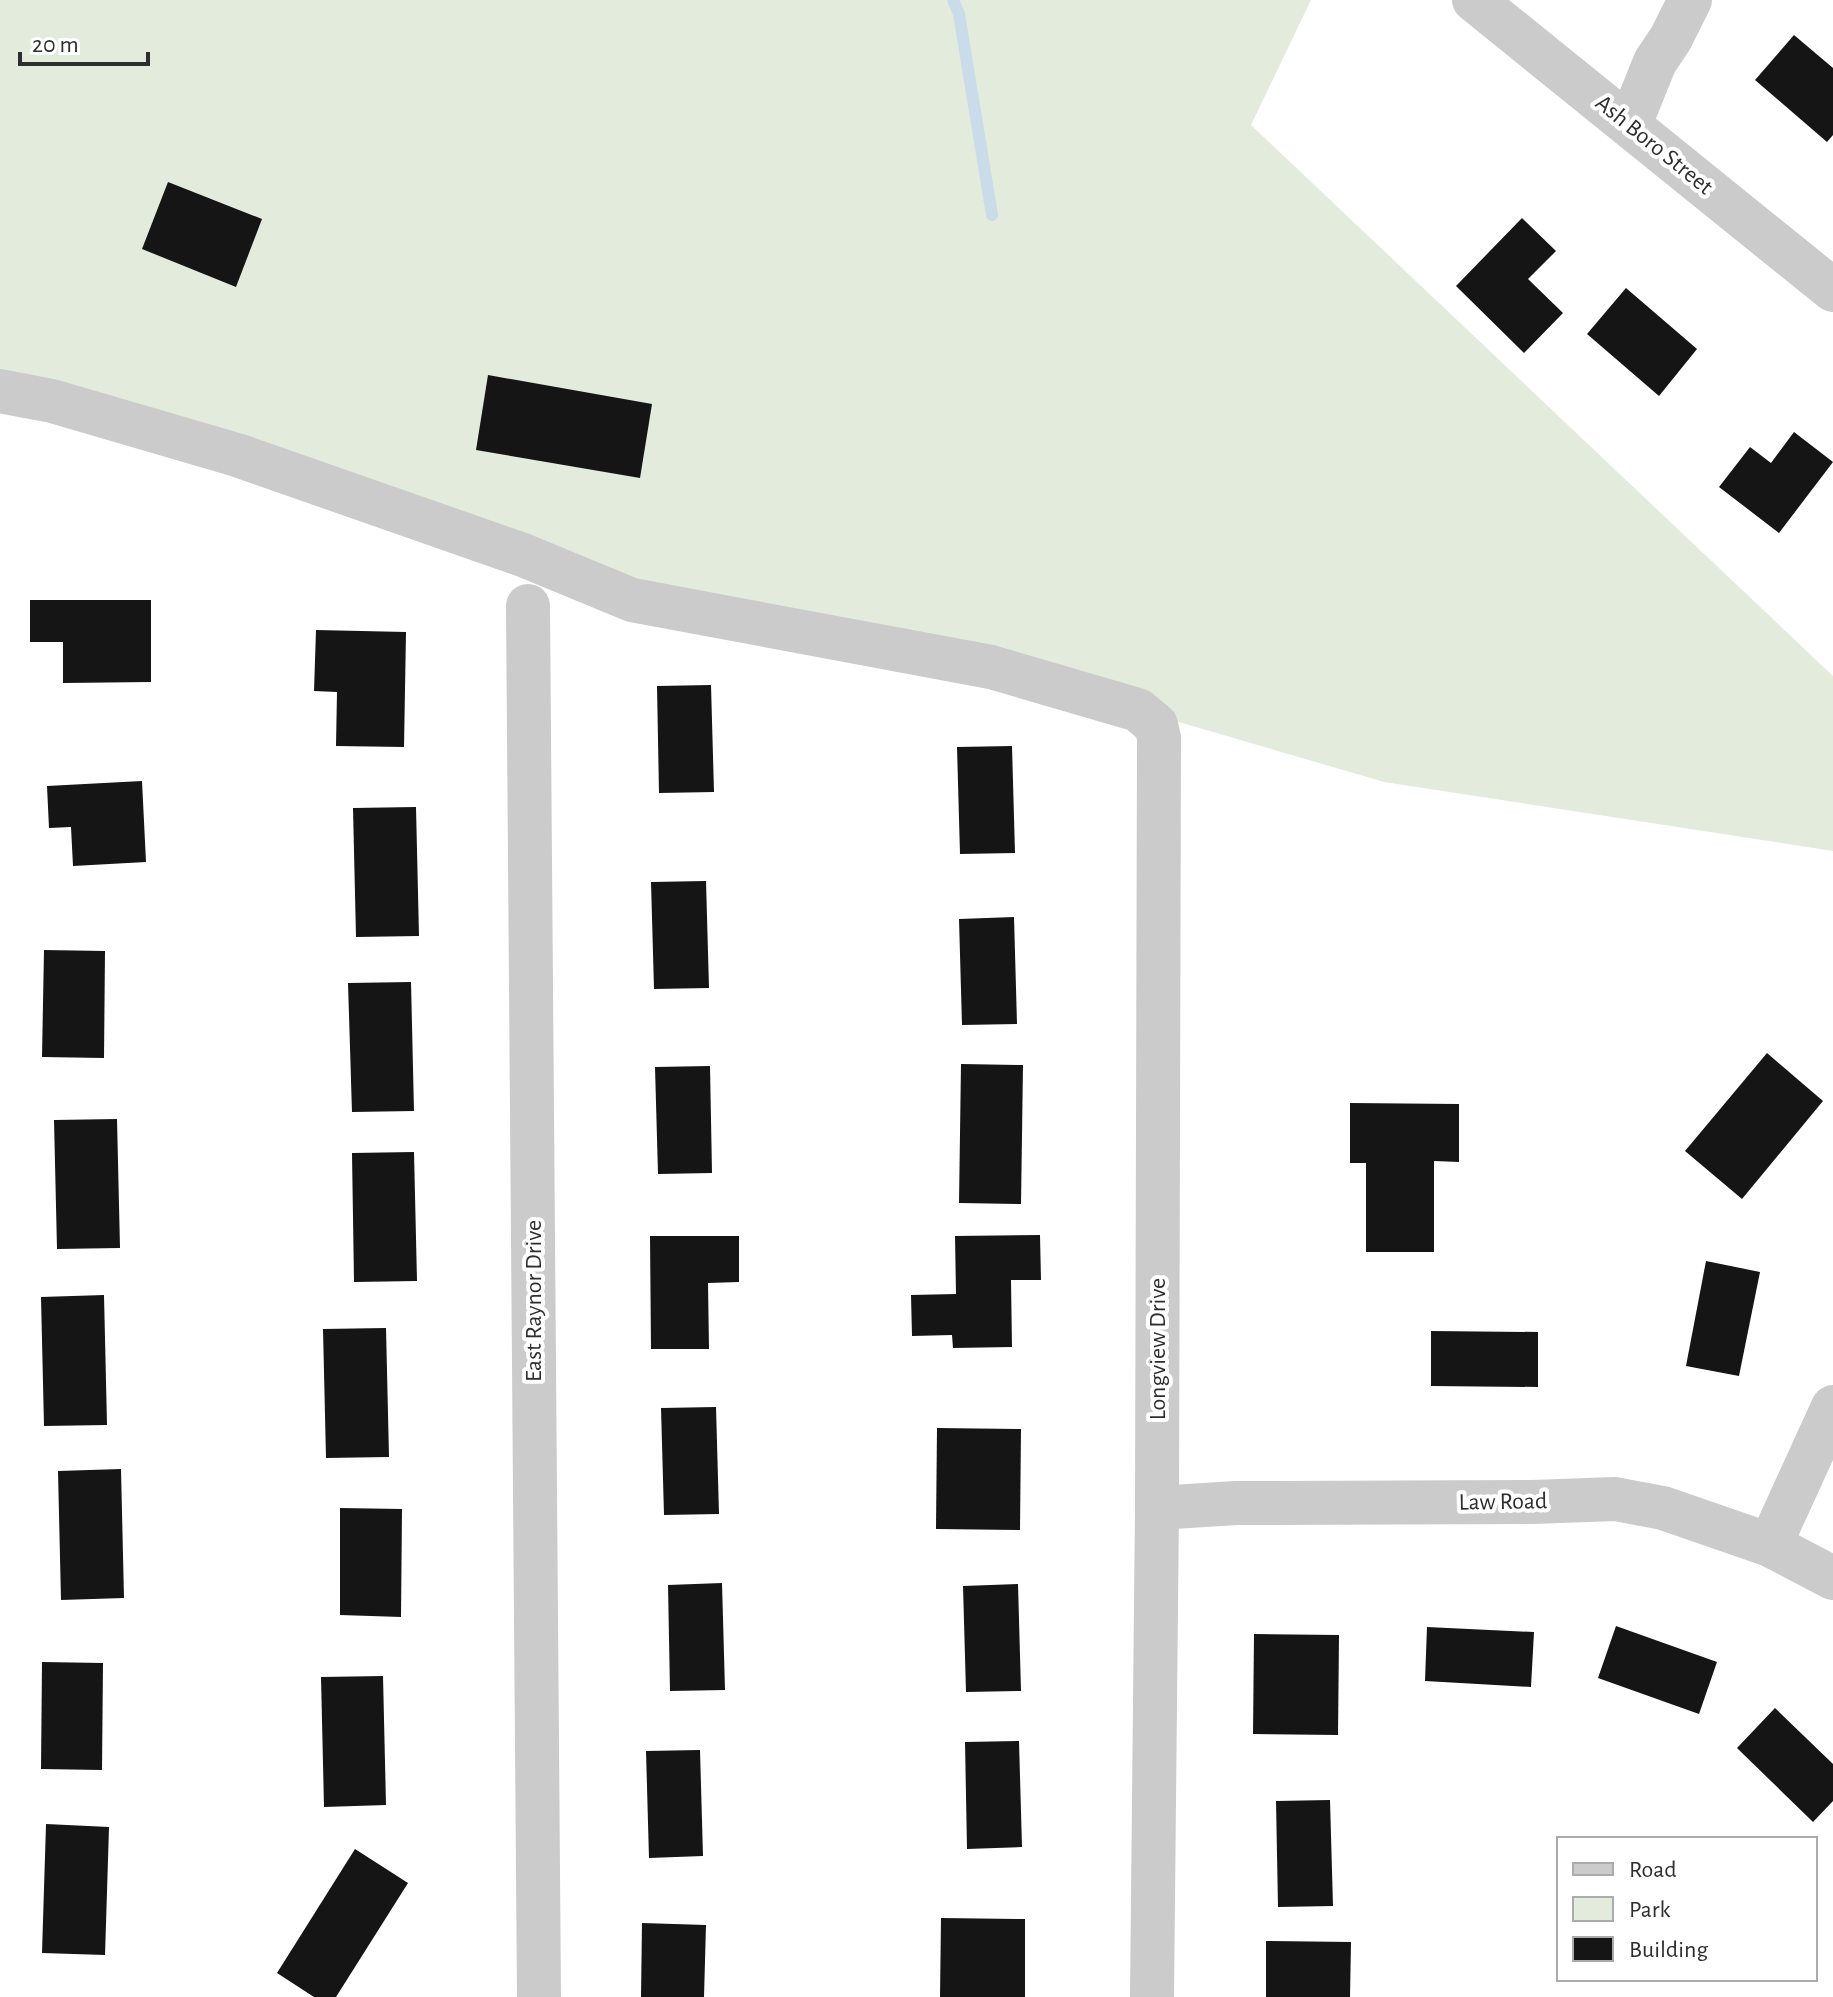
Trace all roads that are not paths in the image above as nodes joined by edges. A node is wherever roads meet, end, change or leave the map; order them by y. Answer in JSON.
{"nodes":[{"id":1,"x":1474,"y":0,"type":"edge"},
{"id":2,"x":1690,"y":0,"type":"edge"},
{"id":3,"x":1630,"y":124,"type":"junction"},
{"id":4,"x":1833,"y":290,"type":"edge"},
{"id":5,"x":0,"y":391,"type":"edge"},
{"id":6,"x":528,"y":606,"type":"dead end"},
{"id":7,"x":1833,"y":1407,"type":"edge"},
{"id":8,"x":1157,"y":1508,"type":"junction"},
{"id":9,"x":1770,"y":1545,"type":"junction"},
{"id":10,"x":1833,"y":1578,"type":"edge"},
{"id":11,"x":539,"y":1997,"type":"edge"},
{"id":12,"x":1152,"y":1997,"type":"edge"}],
"edges":[{"from":1,"to":3,"type":"street","name":"Ash Boro Street"},
{"from":2,"to":3,"type":"street"},
{"from":3,"to":4,"type":"street","name":"Ash Boro Street"},
{"from":5,"to":8,"type":"street","name":"Longview Drive"},
{"from":6,"to":11,"type":"street","name":"East Raynor Drive"},
{"from":7,"to":9,"type":"street"},
{"from":8,"to":9,"type":"street","name":"Law Road"},
{"from":8,"to":12,"type":"street","name":"Longview Drive"},
{"from":9,"to":10,"type":"street","name":"Law Road"}]}
